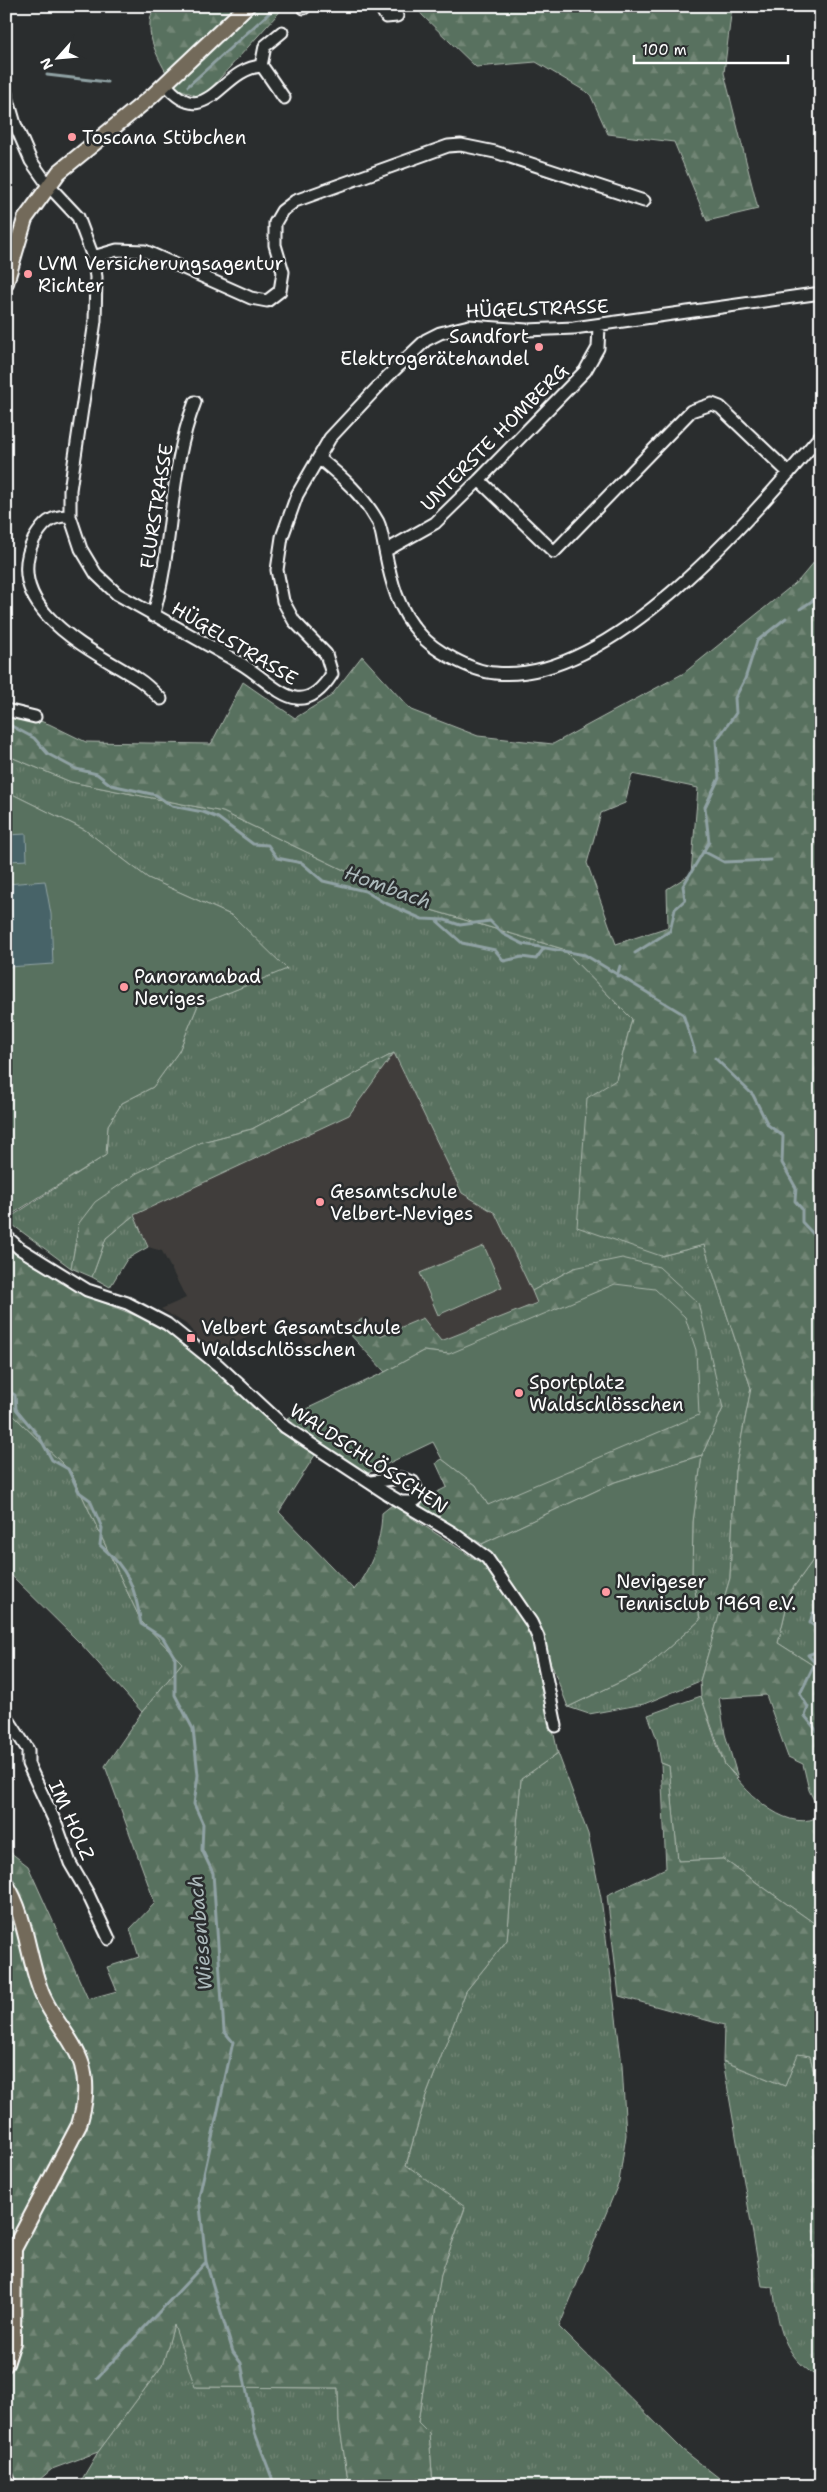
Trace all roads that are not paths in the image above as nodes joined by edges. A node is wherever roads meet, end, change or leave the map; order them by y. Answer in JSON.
{"nodes":[{"id":1,"x":247,"y":6,"type":"edge"},
{"id":2,"x":380,"y":6,"type":"edge"},
{"id":3,"x":397,"y":16,"type":"dead end"},
{"id":4,"x":282,"y":32,"type":"dead end"},
{"id":5,"x":261,"y":66,"type":"junction"},
{"id":6,"x":165,"y":84,"type":"junction"},
{"id":7,"x":6,"y":93,"type":"edge"},
{"id":8,"x":284,"y":98,"type":"dead end"},
{"id":9,"x":48,"y":185,"type":"junction"},
{"id":10,"x":644,"y":201,"type":"dead end"},
{"id":11,"x":94,"y":257,"type":"junction"},
{"id":12,"x":6,"y":283,"type":"edge"},
{"id":13,"x":821,"y":293,"type":"edge"},
{"id":14,"x":599,"y":326,"type":"junction"},
{"id":15,"x":196,"y":402,"type":"dead end"},
{"id":16,"x":821,"y":435,"type":"edge"},
{"id":17,"x":319,"y":458,"type":"junction"},
{"id":18,"x":789,"y":473,"type":"junction"},
{"id":19,"x":479,"y":480,"type":"junction"},
{"id":20,"x":70,"y":516,"type":"junction"},
{"id":21,"x":385,"y":551,"type":"junction"},
{"id":22,"x":153,"y":616,"type":"junction"},
{"id":23,"x":161,"y":699,"type":"dead end"},
{"id":24,"x":6,"y":710,"type":"edge"},
{"id":25,"x":36,"y":717,"type":"dead end"},
{"id":26,"x":6,"y":1236,"type":"edge"},
{"id":27,"x":371,"y":1482,"type":"junction"},
{"id":28,"x":399,"y":1501,"type":"junction"},
{"id":29,"x":6,"y":1716,"type":"edge"},
{"id":30,"x":556,"y":1726,"type":"dead end"},
{"id":31,"x":6,"y":1884,"type":"edge"},
{"id":32,"x":109,"y":1940,"type":"dead end"},
{"id":33,"x":6,"y":2364,"type":"edge"},
{"id":34,"x":6,"y":2478,"type":"edge"},
{"id":35,"x":10,"y":2486,"type":"edge"}],
"edges":[{"from":1,"to":6,"type":"main road"},
{"from":2,"to":3,"type":"street"},
{"from":4,"to":5,"type":"street"},
{"from":5,"to":6,"type":"street"},
{"from":5,"to":8,"type":"street"},
{"from":6,"to":9,"type":"main road"},
{"from":7,"to":9,"type":"street","name":"HÜGELSTRASSE"},
{"from":9,"to":11,"type":"street","name":"HÜGELSTRASSE"},
{"from":9,"to":12,"type":"main road"},
{"from":10,"to":11,"type":"street"},
{"from":11,"to":20,"type":"street","name":"HÜGELSTRASSE"},
{"from":13,"to":14,"type":"street","name":"HÜGELSTRASSE"},
{"from":14,"to":17,"type":"street","name":"HÜGELSTRASSE"},
{"from":14,"to":19,"type":"street","name":"UNTERSTE HOMBERG"},
{"from":15,"to":22,"type":"street","name":"FLURSTRASSE"},
{"from":16,"to":18,"type":"street"},
{"from":17,"to":21,"type":"street"},
{"from":17,"to":22,"type":"street","name":"HÜGELSTRASSE"},
{"from":18,"to":19,"type":"street"},
{"from":18,"to":21,"type":"street"},
{"from":19,"to":21,"type":"street","name":"UNTERSTE HOMBERG"},
{"from":20,"to":22,"type":"street","name":"HÜGELSTRASSE"},
{"from":20,"to":23,"type":"street"},
{"from":24,"to":25,"type":"street"},
{"from":26,"to":27,"type":"street","name":"WALDSCHLÖSSCHEN"},
{"from":27,"to":28,"type":"street","name":"WALDSCHLÖSSCHEN"},
{"from":27,"to":28,"type":"street"},
{"from":28,"to":30,"type":"street","name":"WALDSCHLÖSSCHEN"},
{"from":29,"to":32,"type":"street","name":"IM HOLZ"},
{"from":31,"to":33,"type":"main road"},
{"from":34,"to":35,"type":"main road"}]}
